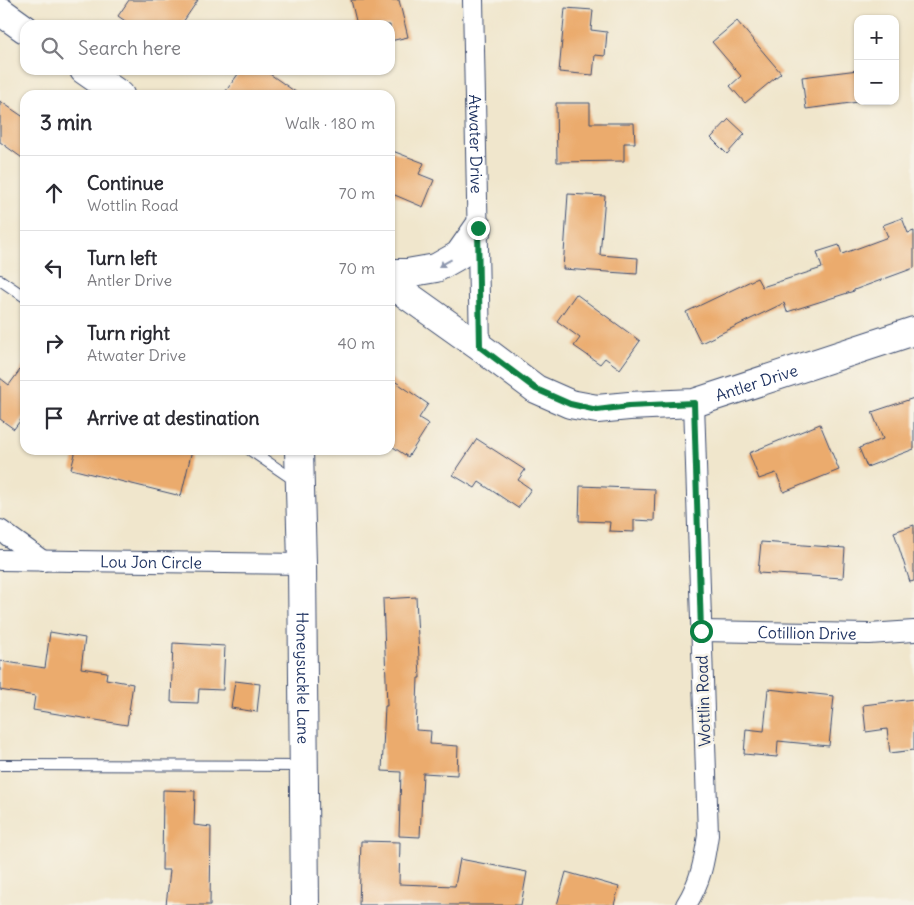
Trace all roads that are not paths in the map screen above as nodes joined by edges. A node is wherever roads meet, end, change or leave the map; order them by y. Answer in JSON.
{"nodes":[{"id":1,"x":473,"y":0,"type":"edge"},
{"id":2,"x":0,"y":11,"type":"edge"},
{"id":3,"x":20,"y":25,"type":"edge"},
{"id":4,"x":91,"y":75,"type":"edge"},
{"id":5,"x":113,"y":90,"type":"edge"},
{"id":6,"x":478,"y":228,"type":"junction"},
{"id":7,"x":395,"y":273,"type":"edge"},
{"id":8,"x":0,"y":280,"type":"edge"},
{"id":9,"x":395,"y":287,"type":"edge"},
{"id":10,"x":20,"y":294,"type":"edge"},
{"id":11,"x":914,"y":331,"type":"edge"},
{"id":12,"x":480,"y":347,"type":"junction"},
{"id":13,"x":694,"y":403,"type":"junction"},
{"id":14,"x":257,"y":455,"type":"edge"},
{"id":15,"x":299,"y":455,"type":"edge"},
{"id":16,"x":300,"y":484,"type":"junction"},
{"id":17,"x":0,"y":530,"type":"edge"},
{"id":18,"x":0,"y":560,"type":"edge"},
{"id":19,"x":43,"y":561,"type":"junction"},
{"id":20,"x":302,"y":564,"type":"junction"},
{"id":21,"x":701,"y":631,"type":"junction"},
{"id":22,"x":914,"y":631,"type":"edge"},
{"id":23,"x":0,"y":765,"type":"edge"},
{"id":24,"x":304,"y":766,"type":"junction"},
{"id":25,"x":305,"y":905,"type":"edge"},
{"id":26,"x":686,"y":905,"type":"edge"}],
"edges":[{"from":1,"to":6,"type":"street","name":"Atwater Drive"},
{"from":2,"to":3,"type":"street"},
{"from":4,"to":5,"type":"street"},
{"from":6,"to":7,"type":"street","one_way":true},
{"from":6,"to":12,"type":"street","name":"Atwater Drive"},
{"from":8,"to":10,"type":"lane"},
{"from":9,"to":12,"type":"street","name":"Antler Drive"},
{"from":11,"to":13,"type":"street","name":"Antler Drive"},
{"from":12,"to":13,"type":"street","name":"Antler Drive"},
{"from":13,"to":21,"type":"street","name":"Wottlin Road"},
{"from":14,"to":16,"type":"lane"},
{"from":15,"to":16,"type":"street","name":"Honeysuckle Lane"},
{"from":16,"to":20,"type":"street","name":"Honeysuckle Lane"},
{"from":17,"to":19,"type":"street"},
{"from":18,"to":19,"type":"street","name":"Lou Jon Circle"},
{"from":19,"to":20,"type":"street","name":"Lou Jon Circle"},
{"from":20,"to":24,"type":"street","name":"Honeysuckle Lane"},
{"from":21,"to":22,"type":"street","name":"Cotillion Drive"},
{"from":21,"to":26,"type":"street","name":"Wottlin Road"},
{"from":23,"to":24,"type":"lane"},
{"from":24,"to":25,"type":"street","name":"Honeysuckle Lane"}]}
